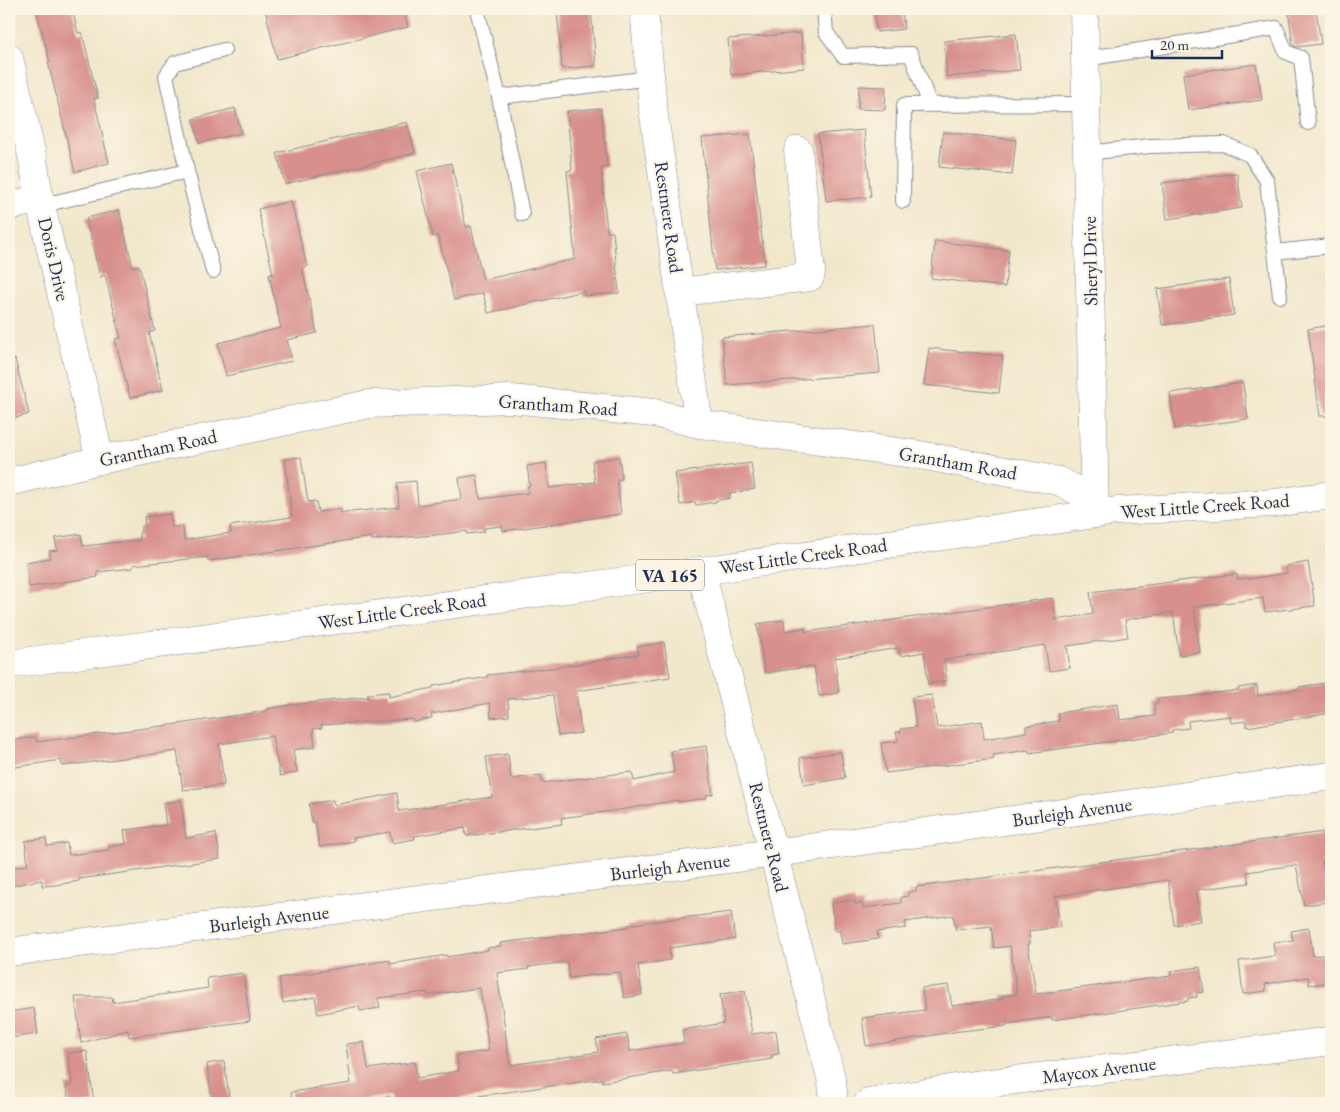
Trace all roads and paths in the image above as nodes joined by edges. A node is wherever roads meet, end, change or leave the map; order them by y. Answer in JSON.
{"nodes":[{"id":1,"x":477,"y":9,"type":"edge"},
{"id":2,"x":644,"y":9,"type":"edge"},
{"id":3,"x":824,"y":9,"type":"edge"},
{"id":4,"x":1084,"y":9,"type":"edge"},
{"id":5,"x":224,"y":50,"type":"dead end"},
{"id":6,"x":9,"y":58,"type":"edge"},
{"id":7,"x":1086,"y":58,"type":"junction"},
{"id":8,"x":650,"y":78,"type":"junction"},
{"id":9,"x":499,"y":97,"type":"junction"},
{"id":10,"x":1086,"y":104,"type":"junction"},
{"id":11,"x":930,"y":105,"type":"junction"},
{"id":12,"x":1308,"y":124,"type":"dead end"},
{"id":13,"x":798,"y":150,"type":"dead end"},
{"id":14,"x":1087,"y":153,"type":"junction"},
{"id":15,"x":187,"y":171,"type":"junction"},
{"id":16,"x":903,"y":201,"type":"dead end"},
{"id":17,"x":40,"y":202,"type":"junction"},
{"id":18,"x":9,"y":206,"type":"edge"},
{"id":19,"x":522,"y":214,"type":"dead end"},
{"id":20,"x":1331,"y":246,"type":"edge"},
{"id":21,"x":1275,"y":252,"type":"junction"},
{"id":22,"x":214,"y":271,"type":"dead end"},
{"id":23,"x":680,"y":292,"type":"junction"},
{"id":24,"x":1280,"y":296,"type":"dead end"},
{"id":25,"x":700,"y":424,"type":"junction"},
{"id":26,"x":100,"y":460,"type":"junction"},
{"id":27,"x":9,"y":482,"type":"edge"},
{"id":28,"x":1331,"y":495,"type":"edge"},
{"id":29,"x":1095,"y":514,"type":"junction"},
{"id":30,"x":701,"y":571,"type":"junction"},
{"id":31,"x":9,"y":664,"type":"edge"},
{"id":32,"x":1331,"y":776,"type":"edge"},
{"id":33,"x":774,"y":854,"type":"junction"},
{"id":34,"x":9,"y":952,"type":"edge"},
{"id":35,"x":1331,"y":1041,"type":"edge"},
{"id":36,"x":834,"y":1103,"type":"edge"},
{"id":37,"x":868,"y":1103,"type":"edge"}],
"edges":[{"from":1,"to":9,"type":"lane"},
{"from":2,"to":8,"type":"street","name":"Restmere Road"},
{"from":3,"to":11,"type":"lane"},
{"from":4,"to":7,"type":"street","name":"Sheryl Drive"},
{"from":5,"to":15,"type":"lane"},
{"from":6,"to":17,"type":"street","name":"Doris Drive"},
{"from":7,"to":10,"type":"street","name":"Sheryl Drive"},
{"from":7,"to":12,"type":"lane"},
{"from":8,"to":9,"type":"lane"},
{"from":8,"to":23,"type":"street","name":"Restmere Road"},
{"from":9,"to":19,"type":"lane"},
{"from":10,"to":11,"type":"lane"},
{"from":10,"to":14,"type":"street","name":"Sheryl Drive"},
{"from":11,"to":16,"type":"lane"},
{"from":13,"to":23,"type":"street"},
{"from":14,"to":21,"type":"lane"},
{"from":14,"to":29,"type":"street","name":"Sheryl Drive"},
{"from":15,"to":17,"type":"lane"},
{"from":15,"to":22,"type":"lane"},
{"from":17,"to":18,"type":"street"},
{"from":17,"to":26,"type":"street","name":"Doris Drive"},
{"from":20,"to":21,"type":"lane"},
{"from":21,"to":24,"type":"lane"},
{"from":23,"to":25,"type":"street","name":"Restmere Road"},
{"from":25,"to":26,"type":"street","name":"Grantham Road"},
{"from":25,"to":29,"type":"street","name":"Grantham Road"},
{"from":26,"to":27,"type":"street","name":"Grantham Road"},
{"from":28,"to":29,"type":"street","name":"West Little Creek Road","number":"VA 165"},
{"from":29,"to":30,"type":"street","name":"West Little Creek Road","number":"VA 165"},
{"from":30,"to":31,"type":"street","name":"West Little Creek Road","number":"VA 165"},
{"from":30,"to":33,"type":"street","name":"Restmere Road"},
{"from":32,"to":33,"type":"street","name":"Burleigh Avenue"},
{"from":33,"to":34,"type":"street","name":"Burleigh Avenue"},
{"from":33,"to":36,"type":"street","name":"Restmere Road"},
{"from":35,"to":37,"type":"street","name":"Maycox Avenue"}]}
